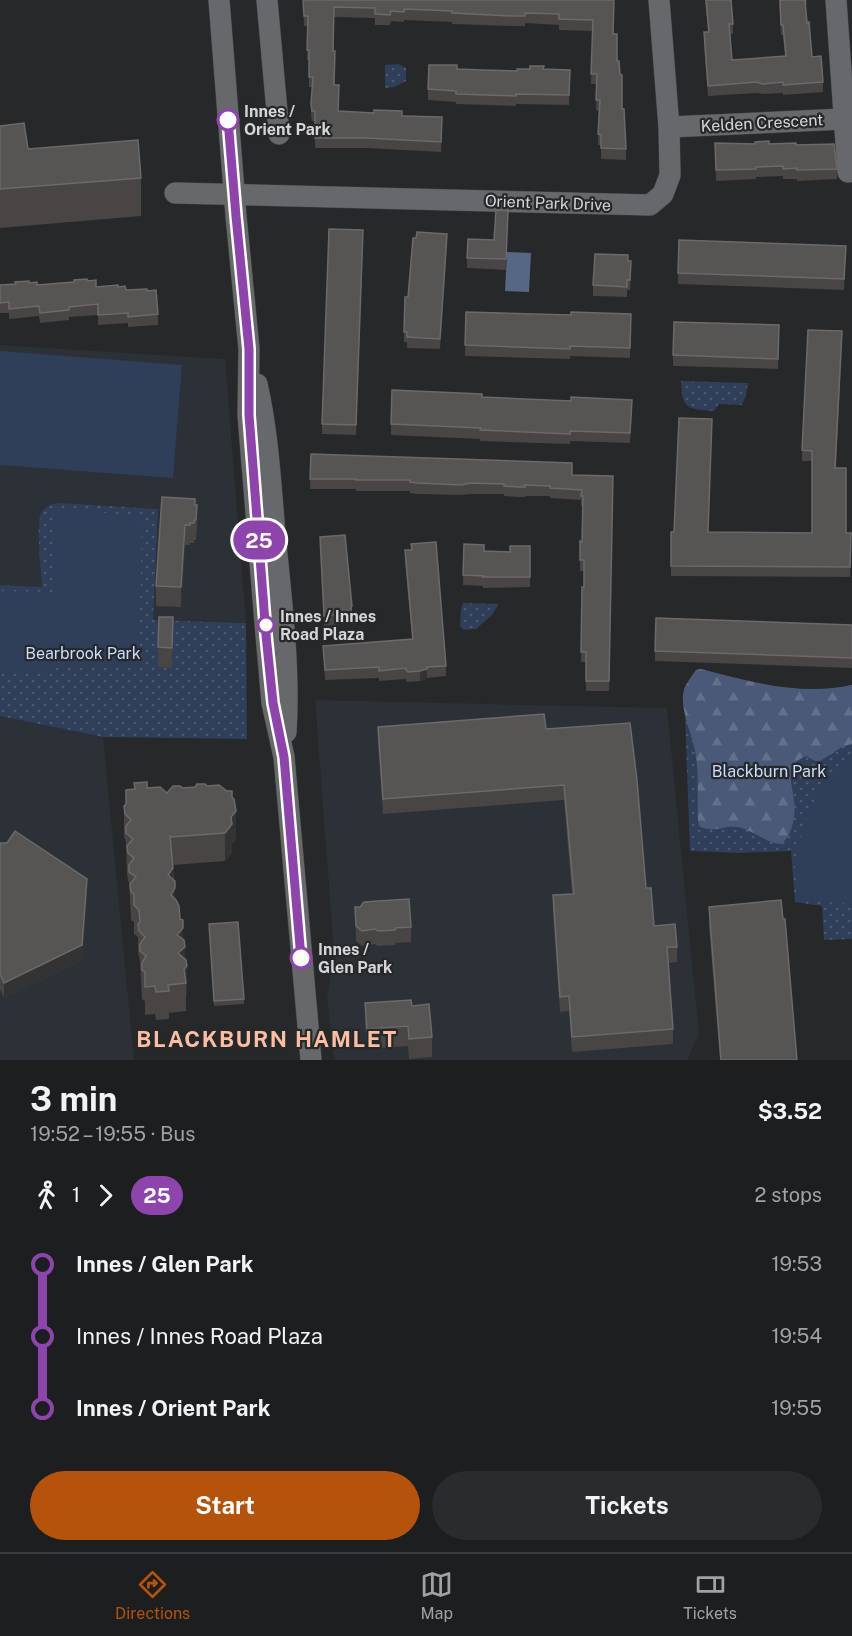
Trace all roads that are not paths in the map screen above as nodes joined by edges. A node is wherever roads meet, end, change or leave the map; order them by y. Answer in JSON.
{"nodes":[{"id":1,"x":219,"y":0,"type":"edge"},
{"id":2,"x":267,"y":0,"type":"edge"},
{"id":3,"x":659,"y":0,"type":"edge"},
{"id":4,"x":836,"y":0,"type":"edge"},
{"id":5,"x":844,"y":119,"type":"junction"},
{"id":6,"x":669,"y":127,"type":"junction"},
{"id":7,"x":279,"y":134,"type":"dead end"},
{"id":8,"x":848,"y":172,"type":"dead end"},
{"id":9,"x":175,"y":193,"type":"dead end"},
{"id":10,"x":234,"y":194,"type":"junction"},
{"id":11,"x":311,"y":1060,"type":"edge"}],
"edges":[{"from":1,"to":10,"type":"street"},
{"from":2,"to":7,"type":"street"},
{"from":3,"to":6,"type":"street","name":"Orient Park Drive"},
{"from":4,"to":5,"type":"street","name":"Kelden Crescent"},
{"from":5,"to":6,"type":"street","name":"Kelden Crescent"},
{"from":5,"to":8,"type":"street"},
{"from":6,"to":10,"type":"street","name":"Orient Park Drive"},
{"from":9,"to":10,"type":"street"},
{"from":10,"to":11,"type":"street"}]}
